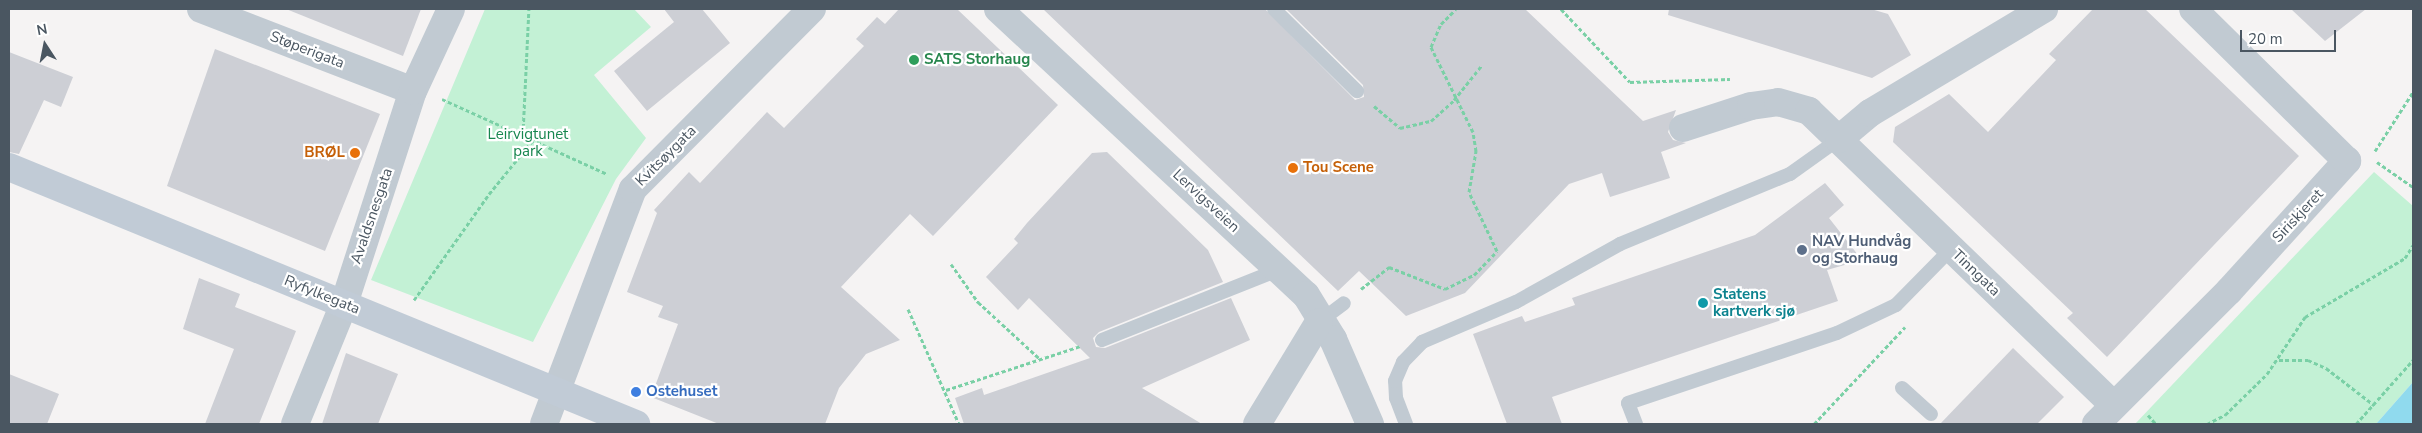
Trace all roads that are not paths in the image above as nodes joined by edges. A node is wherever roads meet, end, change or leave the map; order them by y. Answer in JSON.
{"nodes":[{"id":1,"x":201,"y":9,"type":"edge"},
{"id":2,"x":450,"y":9,"type":"edge"},
{"id":3,"x":812,"y":9,"type":"edge"},
{"id":4,"x":998,"y":9,"type":"edge"},
{"id":5,"x":1274,"y":9,"type":"edge"},
{"id":6,"x":2044,"y":9,"type":"edge"},
{"id":7,"x":2193,"y":9,"type":"edge"},
{"id":8,"x":413,"y":91,"type":"junction"},
{"id":9,"x":1357,"y":91,"type":"road end"},
{"id":10,"x":1683,"y":128,"type":"dead end"},
{"id":11,"x":1839,"y":139,"type":"junction"},
{"id":12,"x":9,"y":167,"type":"edge"},
{"id":13,"x":1951,"y":249,"type":"junction"},
{"id":14,"x":1280,"y":269,"type":"junction"},
{"id":15,"x":1344,"y":303,"type":"road end"},
{"id":16,"x":344,"y":304,"type":"junction"},
{"id":17,"x":1319,"y":322,"type":"junction"},
{"id":18,"x":1102,"y":340,"type":"road end"},
{"id":19,"x":1902,"y":388,"type":"dead end"},
{"id":20,"x":556,"y":392,"type":"junction"},
{"id":21,"x":1931,"y":414,"type":"dead end"},
{"id":22,"x":2105,"y":415,"type":"edge"},
{"id":23,"x":295,"y":424,"type":"edge"},
{"id":24,"x":544,"y":424,"type":"edge"},
{"id":25,"x":636,"y":424,"type":"edge"},
{"id":26,"x":1257,"y":424,"type":"edge"},
{"id":27,"x":1370,"y":424,"type":"edge"},
{"id":28,"x":1406,"y":424,"type":"edge"},
{"id":29,"x":1636,"y":424,"type":"edge"}],
"edges":[{"from":1,"to":8,"type":"street","name":"Støperigata"},
{"from":2,"to":8,"type":"street","name":"Avaldsnesgata"},
{"from":3,"to":20,"type":"street","name":"Kvitsøygata"},
{"from":4,"to":14,"type":"street","name":"Lervigsveien"},
{"from":5,"to":9,"type":"lane"},
{"from":6,"to":11,"type":"street"},
{"from":7,"to":22,"type":"street","name":"Siriskjeret"},
{"from":8,"to":16,"type":"street","name":"Avaldsnesgata"},
{"from":10,"to":11,"type":"street","name":"Tinngata"},
{"from":11,"to":13,"type":"street","name":"Tinngata"},
{"from":11,"to":28,"type":"lane"},
{"from":12,"to":16,"type":"street","name":"Ryfylkegata"},
{"from":13,"to":22,"type":"street","name":"Tinngata"},
{"from":13,"to":29,"type":"lane"},
{"from":14,"to":17,"type":"street","name":"Lervigsveien"},
{"from":14,"to":18,"type":"lane"},
{"from":15,"to":17,"type":"lane"},
{"from":16,"to":20,"type":"street","name":"Ryfylkegata"},
{"from":16,"to":23,"type":"street","name":"Avaldsnesgata"},
{"from":17,"to":26,"type":"street"},
{"from":17,"to":27,"type":"street","name":"Lervigsveien"},
{"from":19,"to":21,"type":"lane"},
{"from":20,"to":24,"type":"street","name":"Kvitsøygata"},
{"from":20,"to":25,"type":"street","name":"Ryfylkegata"}]}
